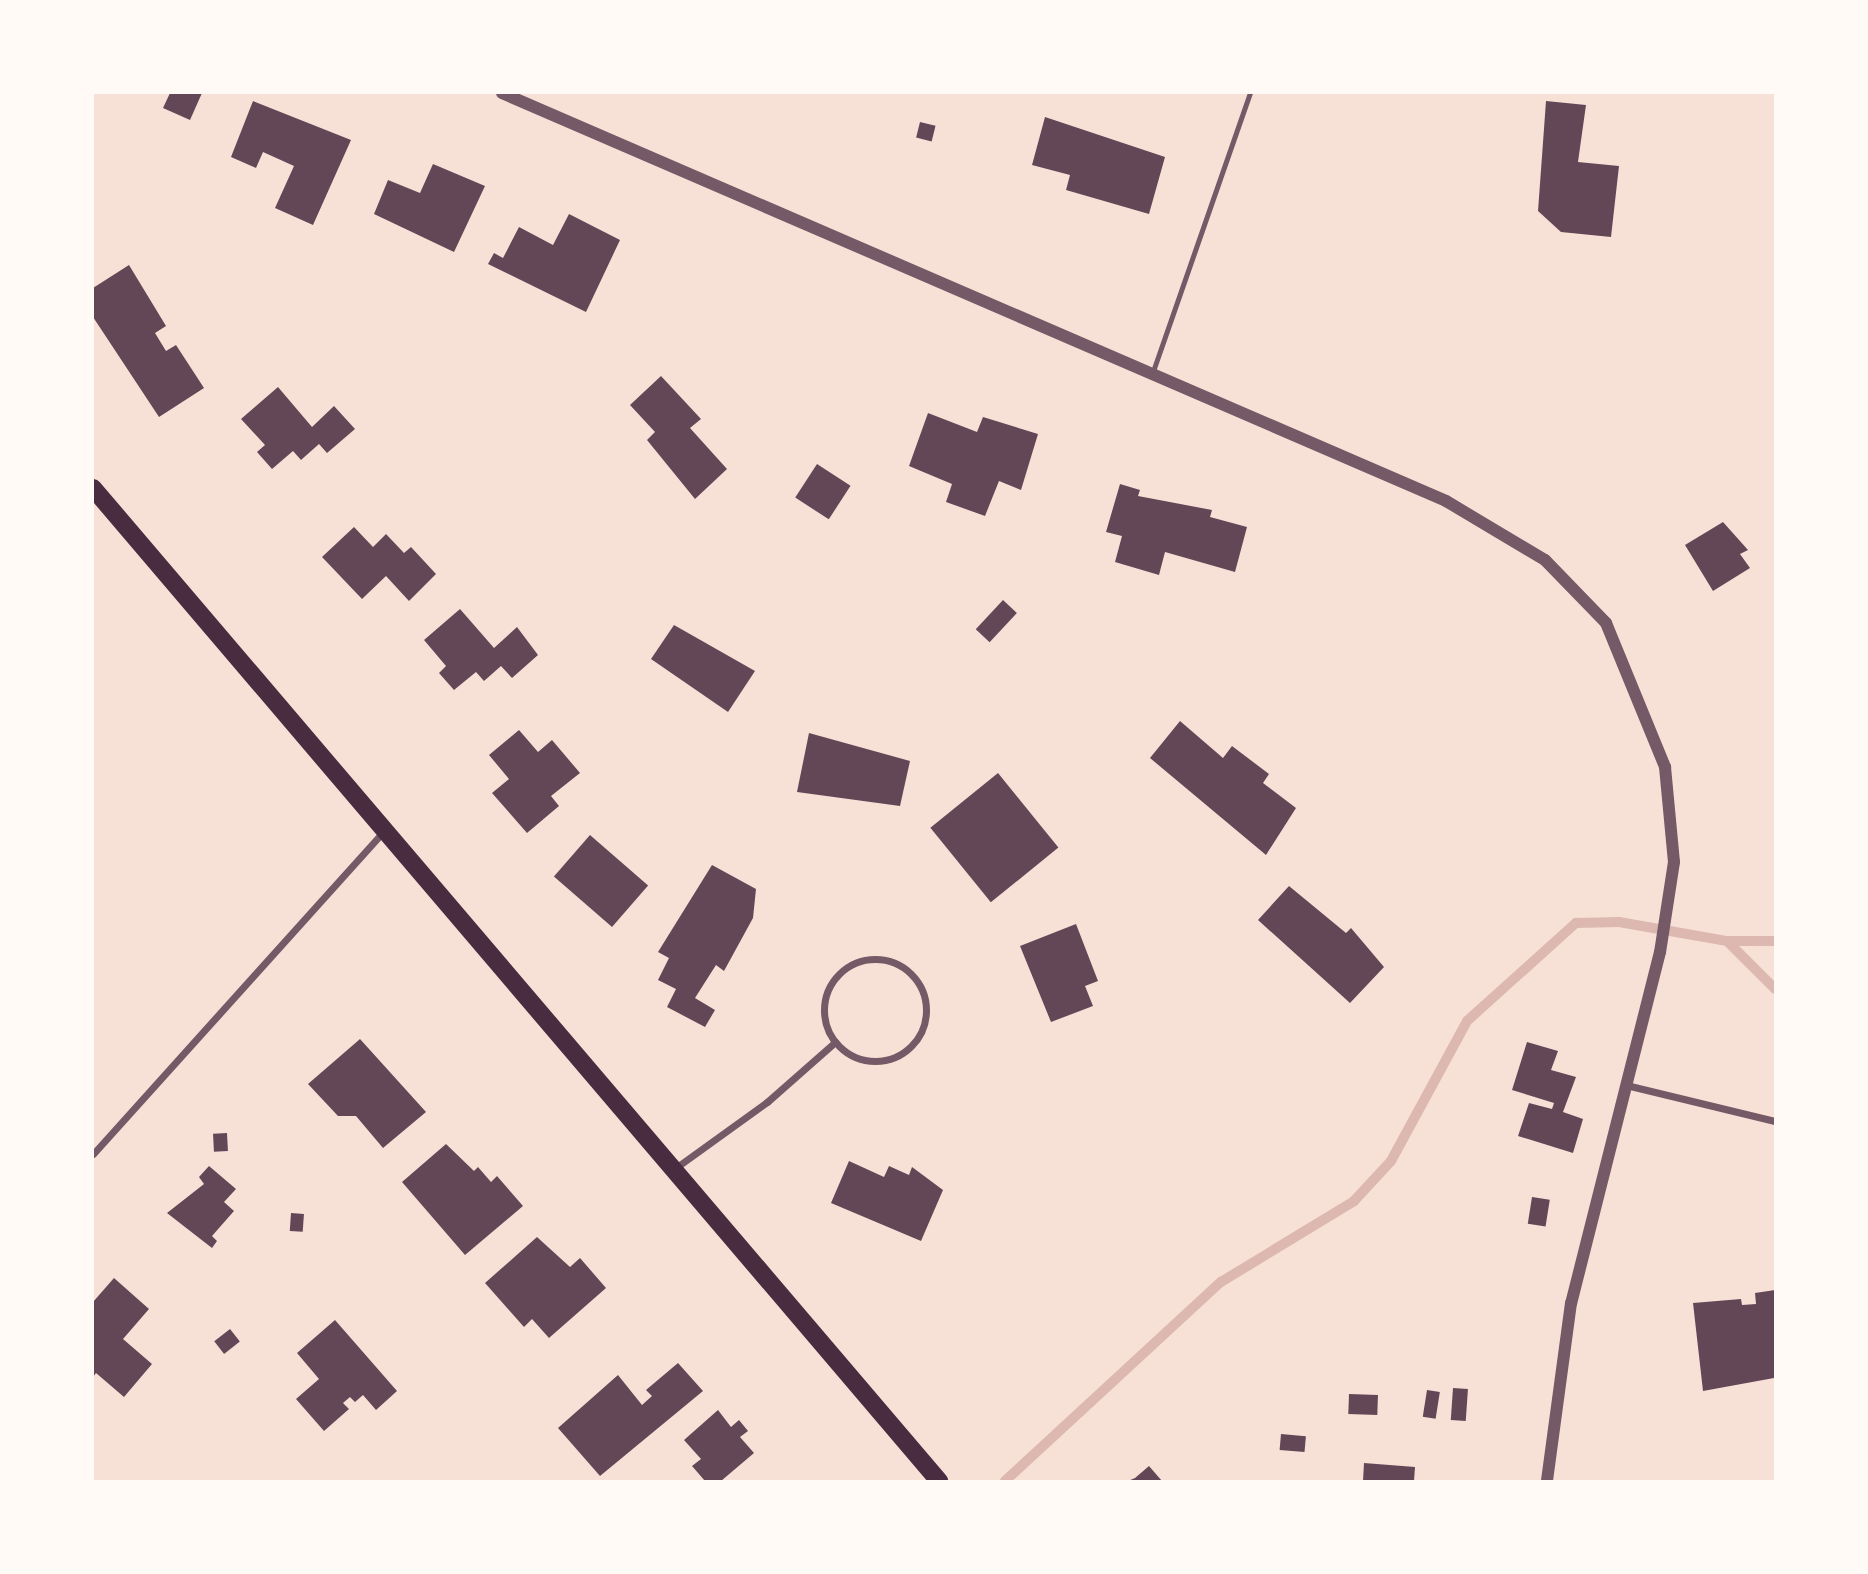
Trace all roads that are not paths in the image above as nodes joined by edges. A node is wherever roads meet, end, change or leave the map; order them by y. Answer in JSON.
{"nodes":[{"id":1,"x":502,"y":93,"type":"edge"},
{"id":2,"x":1250,"y":93,"type":"edge"},
{"id":3,"x":1152,"y":374,"type":"junction"},
{"id":4,"x":93,"y":488,"type":"edge"},
{"id":5,"x":383,"y":832,"type":"junction"},
{"id":6,"x":835,"y":1042,"type":"junction"},
{"id":7,"x":1626,"y":1085,"type":"junction"},
{"id":8,"x":1775,"y":1121,"type":"edge"},
{"id":9,"x":93,"y":1154,"type":"edge"},
{"id":10,"x":673,"y":1170,"type":"junction"},
{"id":11,"x":939,"y":1481,"type":"edge"},
{"id":12,"x":1547,"y":1481,"type":"edge"}],
"edges":[{"from":1,"to":3,"type":"street"},
{"from":2,"to":3,"type":"lane"},
{"from":3,"to":7,"type":"street"},
{"from":4,"to":5,"type":"main road"},
{"from":5,"to":9,"type":"street"},
{"from":5,"to":10,"type":"main road"},
{"from":6,"to":6,"type":"street"},
{"from":6,"to":10,"type":"street"},
{"from":7,"to":8,"type":"street"},
{"from":7,"to":12,"type":"street"},
{"from":10,"to":11,"type":"main road"}]}
